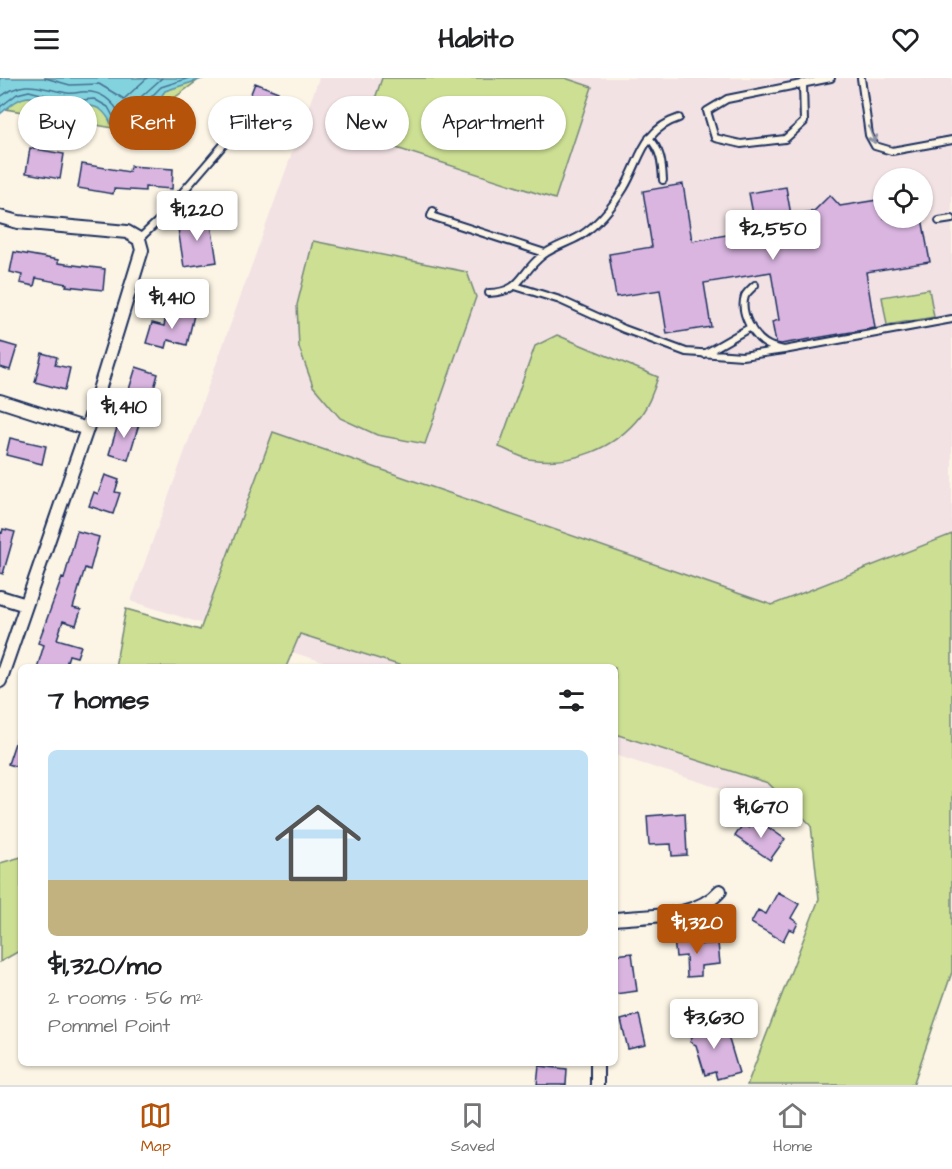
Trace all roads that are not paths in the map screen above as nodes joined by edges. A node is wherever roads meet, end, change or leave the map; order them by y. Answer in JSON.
{"nodes":[{"id":1,"x":831,"y":78,"type":"edge"},
{"id":2,"x":861,"y":78,"type":"edge"},
{"id":3,"x":803,"y":83,"type":"junction"},
{"id":4,"x":679,"y":118,"type":"dead end"},
{"id":5,"x":649,"y":138,"type":"junction"},
{"id":6,"x":952,"y":140,"type":"edge"},
{"id":7,"x":219,"y":150,"type":"edge"},
{"id":8,"x":663,"y":180,"type":"dead end"},
{"id":9,"x":433,"y":211,"type":"dead end"},
{"id":10,"x":0,"y":217,"type":"edge"},
{"id":11,"x":952,"y":219,"type":"edge"},
{"id":12,"x":939,"y":221,"type":"dead end"},
{"id":13,"x":139,"y":239,"type":"junction"},
{"id":14,"x":544,"y":253,"type":"junction"},
{"id":15,"x":755,"y":285,"type":"dead end"},
{"id":16,"x":515,"y":286,"type":"junction"},
{"id":17,"x":489,"y":293,"type":"dead end"},
{"id":18,"x":952,"y":319,"type":"edge"},
{"id":19,"x":751,"y":327,"type":"junction"},
{"id":20,"x":784,"y":350,"type":"junction"},
{"id":21,"x":704,"y":354,"type":"junction"},
{"id":22,"x":0,"y":401,"type":"edge"},
{"id":23,"x":87,"y":429,"type":"junction"},
{"id":24,"x":0,"y":597,"type":"edge"},
{"id":25,"x":26,"y":605,"type":"junction"},
{"id":26,"x":0,"y":681,"type":"edge"},
{"id":27,"x":720,"y":891,"type":"dead end"},
{"id":28,"x":618,"y":919,"type":"edge"},
{"id":29,"x":597,"y":1066,"type":"edge"},
{"id":30,"x":597,"y":1085,"type":"edge"}],
"edges":[{"from":1,"to":3,"type":"lane"},
{"from":2,"to":6,"type":"lane","one_way":true},
{"from":3,"to":3,"type":"lane"},
{"from":4,"to":5,"type":"lane"},
{"from":5,"to":8,"type":"lane"},
{"from":5,"to":14,"type":"lane"},
{"from":7,"to":13,"type":"lane"},
{"from":9,"to":14,"type":"lane"},
{"from":10,"to":13,"type":"street"},
{"from":11,"to":12,"type":"lane"},
{"from":13,"to":23,"type":"street"},
{"from":14,"to":16,"type":"lane"},
{"from":15,"to":19,"type":"lane"},
{"from":16,"to":17,"type":"lane"},
{"from":16,"to":21,"type":"lane"},
{"from":18,"to":20,"type":"lane"},
{"from":19,"to":20,"type":"lane"},
{"from":19,"to":21,"type":"lane"},
{"from":20,"to":21,"type":"lane"},
{"from":22,"to":23,"type":"street"},
{"from":23,"to":25,"type":"street"},
{"from":24,"to":25,"type":"street"},
{"from":25,"to":26,"type":"street"},
{"from":27,"to":28,"type":"street"},
{"from":29,"to":30,"type":"street"}]}
